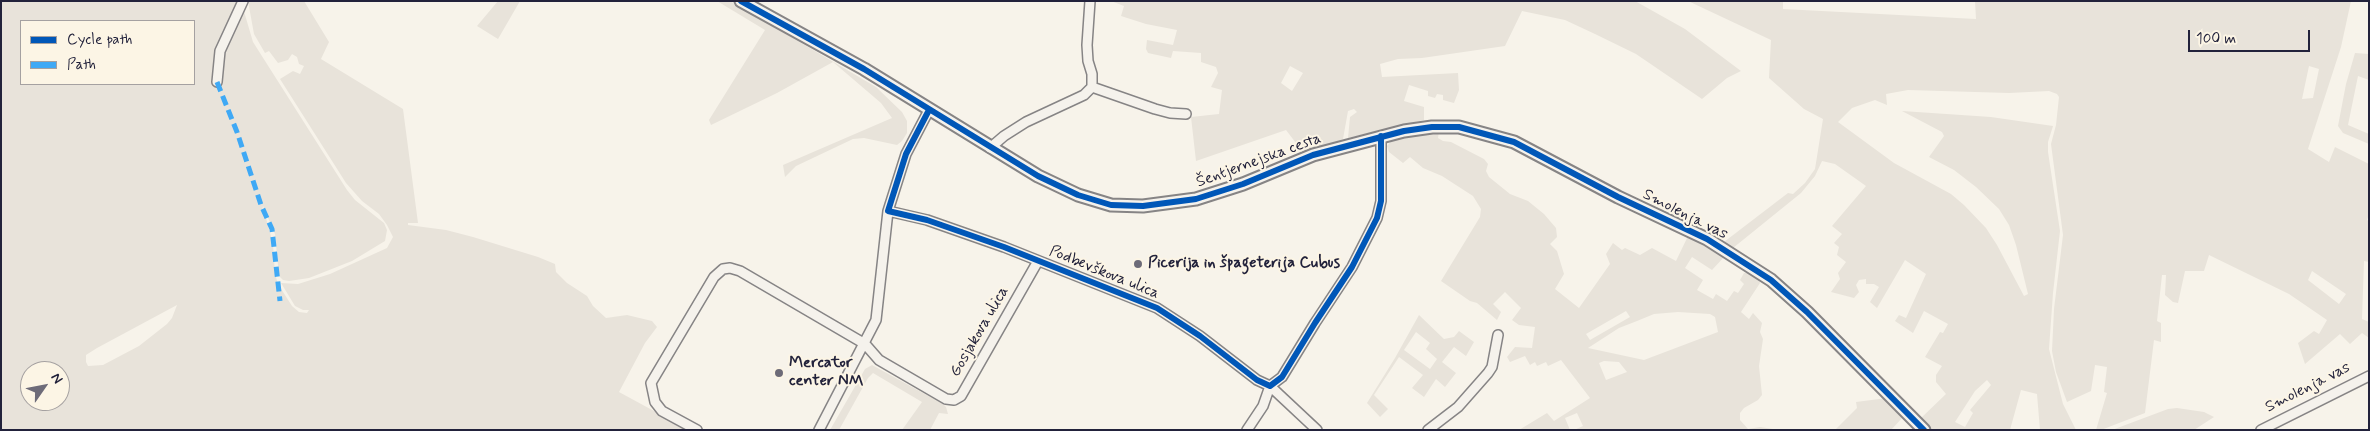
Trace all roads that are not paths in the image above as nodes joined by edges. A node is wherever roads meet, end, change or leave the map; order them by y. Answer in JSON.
{"nodes":[{"id":1,"x":243,"y":1,"type":"edge"},
{"id":2,"x":741,"y":1,"type":"edge"},
{"id":3,"x":1090,"y":1,"type":"edge"},
{"id":4,"x":217,"y":82,"type":"dead end"},
{"id":5,"x":1092,"y":87,"type":"junction"},
{"id":6,"x":929,"y":110,"type":"junction"},
{"id":7,"x":1186,"y":114,"type":"dead end"},
{"id":8,"x":1381,"y":136,"type":"junction"},
{"id":9,"x":990,"y":148,"type":"junction"},
{"id":10,"x":888,"y":211,"type":"junction"},
{"id":11,"x":1038,"y":261,"type":"junction"},
{"id":12,"x":1498,"y":336,"type":"dead end"},
{"id":13,"x":865,"y":344,"type":"junction"},
{"id":14,"x":2369,"y":376,"type":"edge"},
{"id":15,"x":1270,"y":386,"type":"junction"},
{"id":16,"x":697,"y":430,"type":"edge"},
{"id":17,"x":819,"y":430,"type":"edge"},
{"id":18,"x":1247,"y":430,"type":"edge"},
{"id":19,"x":1317,"y":430,"type":"edge"},
{"id":20,"x":1428,"y":430,"type":"edge"},
{"id":21,"x":1924,"y":430,"type":"edge"},
{"id":22,"x":2261,"y":430,"type":"edge"}],
"edges":[{"from":1,"to":4,"type":"street"},
{"from":2,"to":6,"type":"main road","name":"Šentjernejska cesta"},
{"from":3,"to":5,"type":"street"},
{"from":5,"to":7,"type":"street"},
{"from":5,"to":9,"type":"street"},
{"from":6,"to":9,"type":"main road","name":"Šentjernejska cesta"},
{"from":6,"to":10,"type":"street"},
{"from":8,"to":9,"type":"main road","name":"Šentjernejska cesta"},
{"from":8,"to":15,"type":"street"},
{"from":8,"to":21,"type":"main road","name":"Smolenja vas"},
{"from":10,"to":11,"type":"street","name":"Podbevškova ulica"},
{"from":10,"to":13,"type":"street"},
{"from":11,"to":13,"type":"street","name":"Gosjakova ulica"},
{"from":11,"to":15,"type":"street","name":"Podbevškova ulica"},
{"from":12,"to":20,"type":"street"},
{"from":13,"to":16,"type":"street"},
{"from":13,"to":17,"type":"street"},
{"from":14,"to":22,"type":"street","name":"Smolenja vas"},
{"from":15,"to":18,"type":"street"},
{"from":15,"to":19,"type":"street","name":"Podbevškova ulica"}]}
